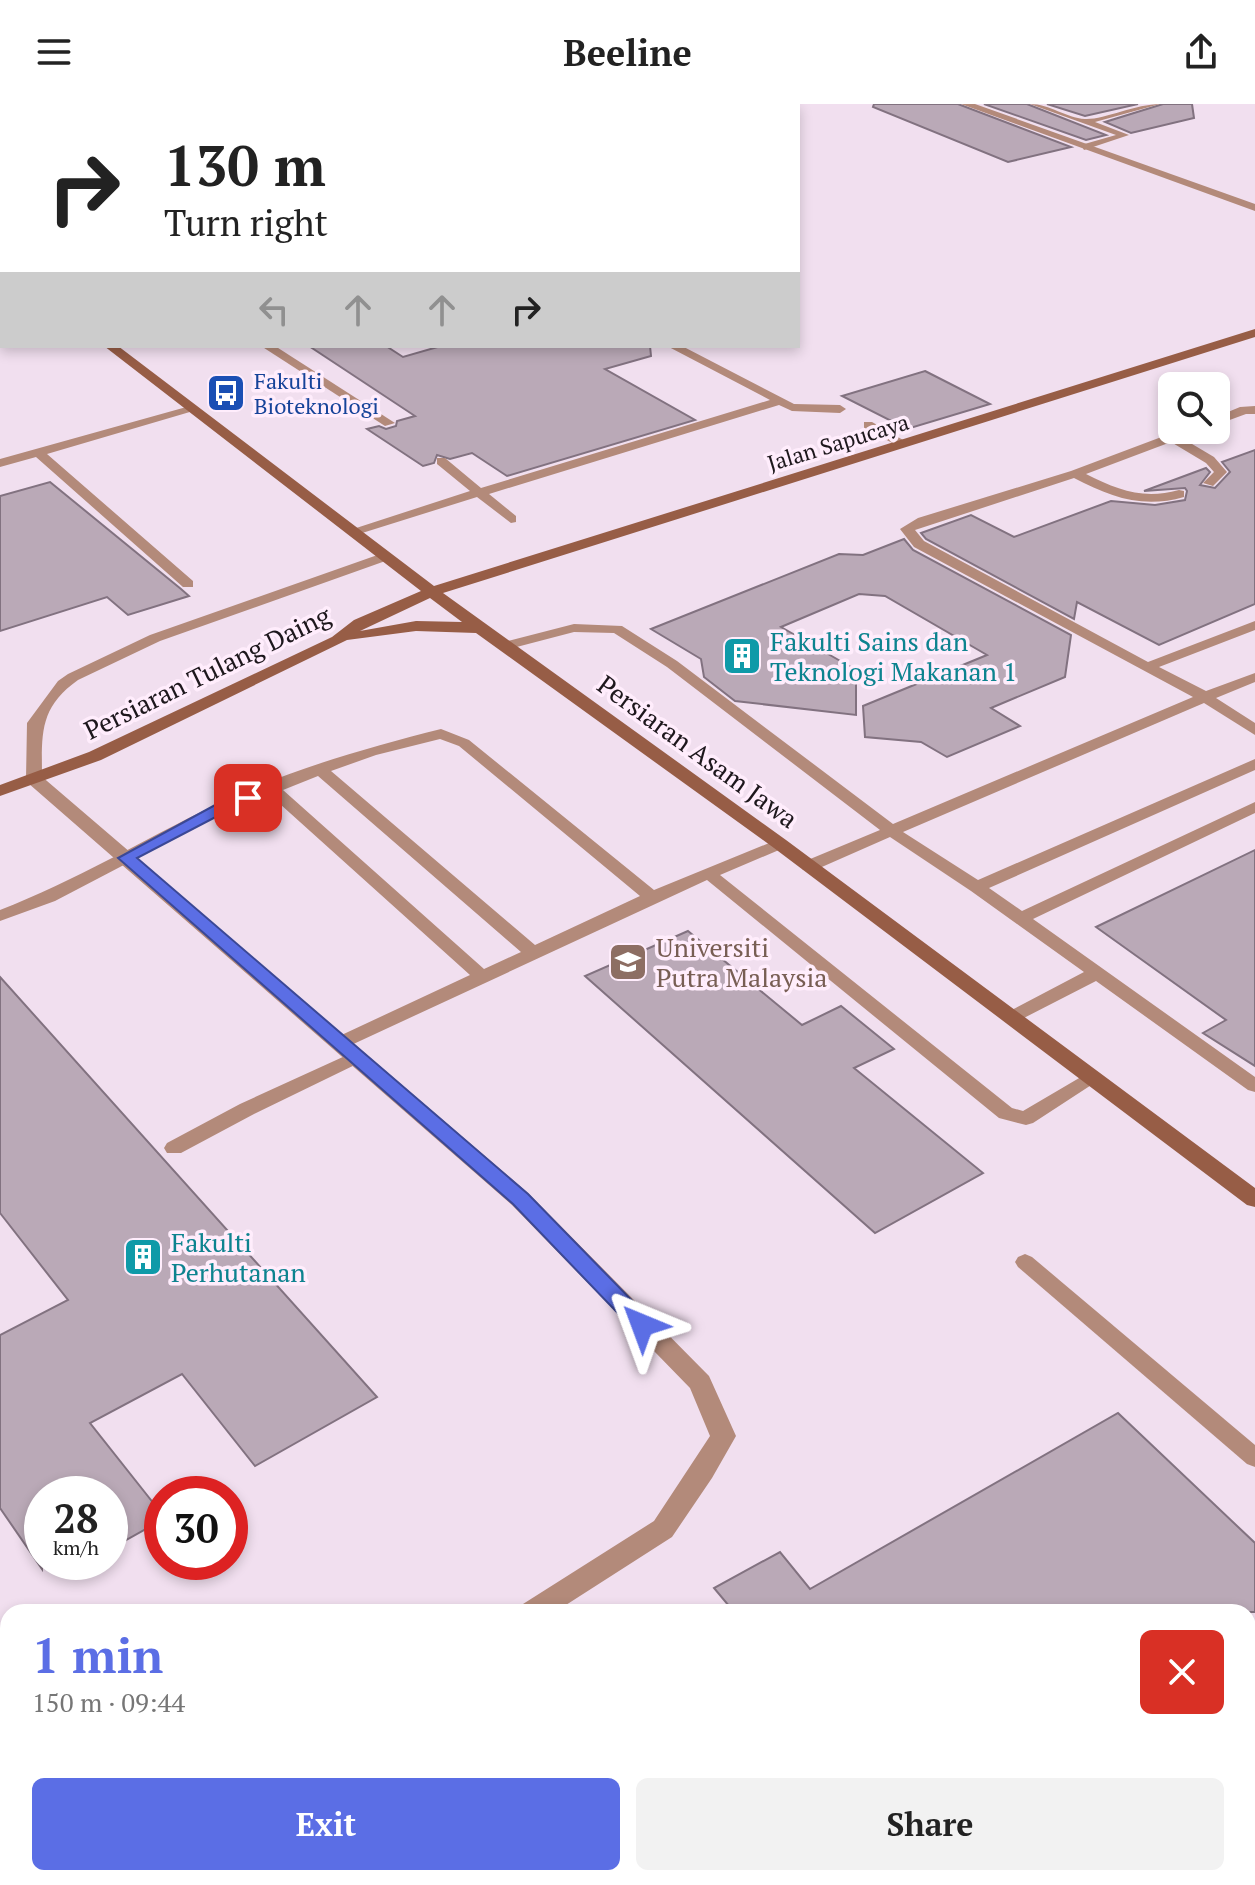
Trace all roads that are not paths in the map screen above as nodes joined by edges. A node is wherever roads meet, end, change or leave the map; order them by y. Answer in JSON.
{"nodes":[{"id":1,"x":966,"y":104,"type":"edge"},
{"id":2,"x":1034,"y":104,"type":"edge"},
{"id":3,"x":1156,"y":104,"type":"edge"},
{"id":4,"x":1085,"y":122,"type":"junction"},
{"id":5,"x":1084,"y":147,"type":"junction"},
{"id":6,"x":1255,"y":208,"type":"edge"},
{"id":7,"x":1255,"y":333,"type":"edge"},
{"id":8,"x":113,"y":348,"type":"edge"},
{"id":9,"x":270,"y":348,"type":"edge"},
{"id":10,"x":677,"y":348,"type":"edge"},
{"id":11,"x":780,"y":401,"type":"junction"},
{"id":12,"x":194,"y":409,"type":"junction"},
{"id":13,"x":840,"y":409,"type":"dead end"},
{"id":14,"x":1255,"y":410,"type":"edge"},
{"id":15,"x":1230,"y":416,"type":"edge"},
{"id":16,"x":389,"y":423,"type":"dead end"},
{"id":17,"x":868,"y":425,"type":"dead end"},
{"id":18,"x":1158,"y":442,"type":"edge"},
{"id":19,"x":904,"y":444,"type":"junction"},
{"id":20,"x":1184,"y":444,"type":"edge"},
{"id":21,"x":38,"y":452,"type":"junction"},
{"id":22,"x":441,"y":461,"type":"dead end"},
{"id":23,"x":0,"y":463,"type":"edge"},
{"id":24,"x":1075,"y":474,"type":"junction"},
{"id":25,"x":1209,"y":483,"type":"dead end"},
{"id":26,"x":478,"y":491,"type":"junction"},
{"id":27,"x":1179,"y":494,"type":"dead end"},
{"id":28,"x":511,"y":519,"type":"dead end"},
{"id":29,"x":354,"y":531,"type":"junction"},
{"id":30,"x":386,"y":556,"type":"junction"},
{"id":31,"x":188,"y":584,"type":"dead end"},
{"id":32,"x":433,"y":591,"type":"junction"},
{"id":33,"x":1255,"y":625,"type":"edge"},
{"id":34,"x":482,"y":630,"type":"junction"},
{"id":35,"x":338,"y":640,"type":"junction"},
{"id":36,"x":505,"y":646,"type":"junction"},
{"id":37,"x":1147,"y":667,"type":"junction"},
{"id":38,"x":1255,"y":677,"type":"edge"},
{"id":39,"x":1205,"y":697,"type":"junction"},
{"id":40,"x":1255,"y":730,"type":"edge"},
{"id":41,"x":1255,"y":764,"type":"edge"},
{"id":42,"x":320,"y":770,"type":"junction"},
{"id":43,"x":34,"y":779,"type":"junction"},
{"id":44,"x":272,"y":788,"type":"junction"},
{"id":45,"x":0,"y":791,"type":"edge"},
{"id":46,"x":1255,"y":807,"type":"edge"},
{"id":47,"x":890,"y":830,"type":"junction"},
{"id":48,"x":780,"y":844,"type":"junction"},
{"id":49,"x":126,"y":858,"type":"junction"},
{"id":50,"x":809,"y":866,"type":"junction"},
{"id":51,"x":709,"y":874,"type":"junction"},
{"id":52,"x":977,"y":887,"type":"junction"},
{"id":53,"x":652,"y":897,"type":"junction"},
{"id":54,"x":0,"y":916,"type":"edge"},
{"id":55,"x":1019,"y":919,"type":"junction"},
{"id":56,"x":532,"y":952,"type":"junction"},
{"id":57,"x":1097,"y":973,"type":"junction"},
{"id":58,"x":482,"y":977,"type":"junction"},
{"id":59,"x":1012,"y":1017,"type":"junction"},
{"id":60,"x":348,"y":1050,"type":"junction"},
{"id":61,"x":1093,"y":1078,"type":"junction"},
{"id":62,"x":1255,"y":1086,"type":"edge"},
{"id":63,"x":174,"y":1148,"type":"dead end"},
{"id":64,"x":1255,"y":1199,"type":"edge"},
{"id":65,"x":1025,"y":1262,"type":"dead end"},
{"id":66,"x":1255,"y":1458,"type":"edge"},
{"id":67,"x":546,"y":1604,"type":"edge"}],
"edges":[{"from":1,"to":5,"type":"street"},
{"from":2,"to":4,"type":"lane"},
{"from":3,"to":4,"type":"lane"},
{"from":4,"to":5,"type":"lane"},
{"from":5,"to":6,"type":"street"},
{"from":7,"to":19,"type":"street","name":"Jalan Sapucaya"},
{"from":8,"to":12,"type":"street","name":"Persiaran Asam Jawa"},
{"from":9,"to":16,"type":"lane"},
{"from":10,"to":11,"type":"lane"},
{"from":11,"to":13,"type":"lane"},
{"from":11,"to":26,"type":"lane"},
{"from":12,"to":21,"type":"lane"},
{"from":12,"to":29,"type":"street","name":"Persiaran Asam Jawa"},
{"from":14,"to":15,"type":"lane"},
{"from":17,"to":19,"type":"lane"},
{"from":18,"to":24,"type":"lane"},
{"from":19,"to":32,"type":"street","name":"Jalan Sapucaya"},
{"from":20,"to":25,"type":"lane"},
{"from":21,"to":23,"type":"lane"},
{"from":21,"to":31,"type":"lane"},
{"from":22,"to":26,"type":"lane"},
{"from":24,"to":27,"type":"lane"},
{"from":24,"to":37,"type":"lane"},
{"from":26,"to":28,"type":"lane"},
{"from":26,"to":29,"type":"lane"},
{"from":29,"to":30,"type":"street","name":"Persiaran Asam Jawa"},
{"from":30,"to":32,"type":"street","name":"Persiaran Asam Jawa"},
{"from":30,"to":43,"type":"lane"},
{"from":32,"to":34,"type":"street","name":"Persiaran Asam Jawa"},
{"from":32,"to":35,"type":"street","name":"Persiaran Tulang Daing"},
{"from":33,"to":37,"type":"lane"},
{"from":34,"to":35,"type":"street"},
{"from":34,"to":36,"type":"street","name":"Persiaran Asam Jawa"},
{"from":35,"to":43,"type":"street","name":"Persiaran Tulang Daing"},
{"from":36,"to":47,"type":"lane"},
{"from":36,"to":48,"type":"street","name":"Persiaran Asam Jawa"},
{"from":37,"to":39,"type":"lane"},
{"from":38,"to":39,"type":"lane"},
{"from":39,"to":40,"type":"lane"},
{"from":39,"to":47,"type":"lane"},
{"from":41,"to":52,"type":"lane"},
{"from":42,"to":44,"type":"lane"},
{"from":42,"to":53,"type":"lane"},
{"from":42,"to":56,"type":"lane"},
{"from":43,"to":45,"type":"street","name":"Persiaran Tulang Daing"},
{"from":43,"to":49,"type":"street"},
{"from":44,"to":49,"type":"lane"},
{"from":44,"to":58,"type":"lane"},
{"from":46,"to":55,"type":"lane"},
{"from":47,"to":50,"type":"lane"},
{"from":47,"to":52,"type":"lane"},
{"from":48,"to":50,"type":"street","name":"Persiaran Asam Jawa"},
{"from":48,"to":51,"type":"lane"},
{"from":49,"to":54,"type":"lane"},
{"from":49,"to":60,"type":"street"},
{"from":50,"to":59,"type":"street","name":"Persiaran Asam Jawa"},
{"from":51,"to":53,"type":"lane"},
{"from":51,"to":61,"type":"lane"},
{"from":52,"to":55,"type":"lane"},
{"from":53,"to":56,"type":"lane"},
{"from":55,"to":57,"type":"lane"},
{"from":56,"to":58,"type":"lane"},
{"from":57,"to":59,"type":"lane"},
{"from":57,"to":62,"type":"lane"},
{"from":58,"to":60,"type":"lane"},
{"from":59,"to":61,"type":"street","name":"Persiaran Asam Jawa"},
{"from":60,"to":63,"type":"lane"},
{"from":60,"to":67,"type":"street"},
{"from":61,"to":64,"type":"street","name":"Persiaran Asam Jawa"},
{"from":65,"to":66,"type":"lane"}]}
